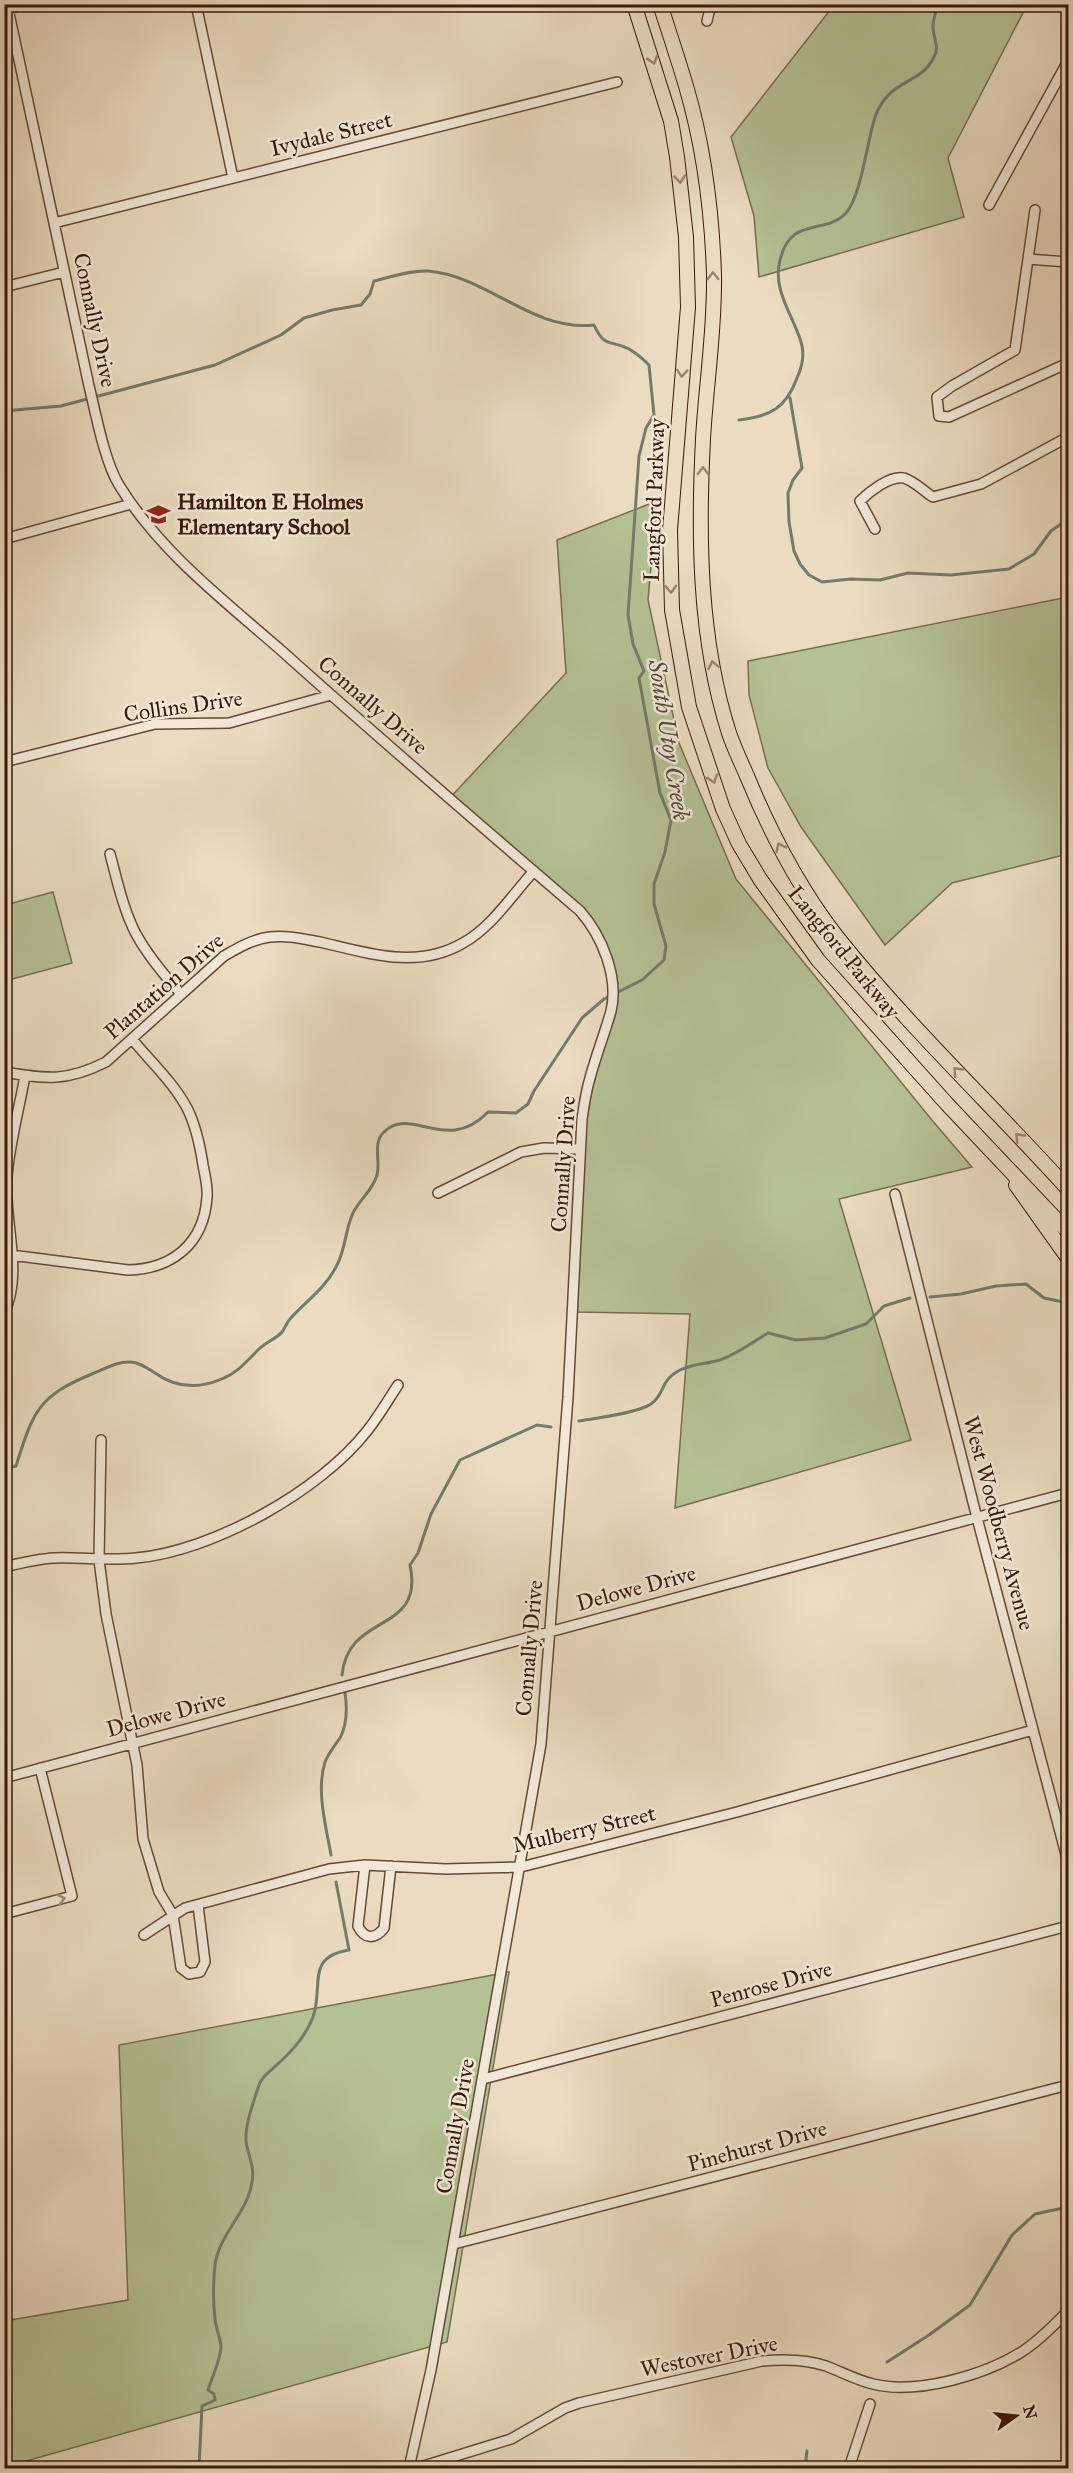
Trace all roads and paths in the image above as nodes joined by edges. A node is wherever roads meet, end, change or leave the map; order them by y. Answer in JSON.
{"nodes":[{"id":1,"x":25,"y":4,"type":"edge"},
{"id":2,"x":196,"y":4,"type":"edge"},
{"id":3,"x":634,"y":4,"type":"edge"},
{"id":4,"x":660,"y":4,"type":"edge"},
{"id":5,"x":711,"y":4,"type":"edge"},
{"id":6,"x":8,"y":7,"type":"edge"},
{"id":7,"x":707,"y":21,"type":"dead end"},
{"id":8,"x":1068,"y":61,"type":"edge"},
{"id":9,"x":617,"y":82,"type":"dead end"},
{"id":10,"x":233,"y":178,"type":"junction"},
{"id":11,"x":989,"y":205,"type":"dead end"},
{"id":12,"x":1035,"y":210,"type":"dead end"},
{"id":13,"x":54,"y":223,"type":"junction"},
{"id":14,"x":1028,"y":259,"type":"junction"},
{"id":15,"x":1068,"y":262,"type":"edge"},
{"id":16,"x":64,"y":272,"type":"junction"},
{"id":17,"x":4,"y":287,"type":"edge"},
{"id":18,"x":1068,"y":363,"type":"edge"},
{"id":19,"x":1068,"y":437,"type":"edge"},
{"id":20,"x":131,"y":504,"type":"junction"},
{"id":21,"x":875,"y":529,"type":"dead end"},
{"id":22,"x":4,"y":539,"type":"edge"},
{"id":23,"x":331,"y":695,"type":"junction"},
{"id":24,"x":4,"y":762,"type":"edge"},
{"id":25,"x":110,"y":854,"type":"dead end"},
{"id":26,"x":534,"y":871,"type":"junction"},
{"id":27,"x":181,"y":994,"type":"junction"},
{"id":28,"x":132,"y":1039,"type":"junction"},
{"id":29,"x":4,"y":1072,"type":"edge"},
{"id":30,"x":25,"y":1076,"type":"junction"},
{"id":31,"x":579,"y":1149,"type":"junction"},
{"id":32,"x":990,"y":1149,"type":"junction"},
{"id":33,"x":1041,"y":1159,"type":"junction"},
{"id":34,"x":1068,"y":1184,"type":"edge"},
{"id":35,"x":1068,"y":1189,"type":"edge"},
{"id":36,"x":438,"y":1194,"type":"dead end"},
{"id":37,"x":895,"y":1194,"type":"dead end"},
{"id":38,"x":1068,"y":1232,"type":"edge"},
{"id":39,"x":11,"y":1255,"type":"junction"},
{"id":40,"x":1068,"y":1258,"type":"edge"},
{"id":41,"x":4,"y":1313,"type":"edge"},
{"id":42,"x":398,"y":1385,"type":"dead end"},
{"id":43,"x":101,"y":1440,"type":"dead end"},
{"id":44,"x":1068,"y":1493,"type":"edge"},
{"id":45,"x":977,"y":1518,"type":"junction"},
{"id":46,"x":99,"y":1560,"type":"junction"},
{"id":47,"x":4,"y":1567,"type":"edge"},
{"id":48,"x":551,"y":1631,"type":"junction"},
{"id":49,"x":1033,"y":1730,"type":"junction"},
{"id":50,"x":133,"y":1743,"type":"junction"},
{"id":51,"x":40,"y":1768,"type":"junction"},
{"id":52,"x":4,"y":1778,"type":"edge"},
{"id":53,"x":1068,"y":1862,"type":"edge"},
{"id":54,"x":366,"y":1865,"type":"junction"},
{"id":55,"x":391,"y":1866,"type":"junction"},
{"id":56,"x":521,"y":1867,"type":"junction"},
{"id":57,"x":198,"y":1905,"type":"junction"},
{"id":58,"x":4,"y":1914,"type":"edge"},
{"id":59,"x":173,"y":1915,"type":"junction"},
{"id":60,"x":1068,"y":1926,"type":"edge"},
{"id":61,"x":144,"y":1935,"type":"dead end"},
{"id":62,"x":483,"y":2079,"type":"junction"},
{"id":63,"x":1068,"y":2085,"type":"edge"},
{"id":64,"x":454,"y":2244,"type":"junction"},
{"id":65,"x":1068,"y":2311,"type":"edge"},
{"id":66,"x":870,"y":2404,"type":"dead end"},
{"id":67,"x":409,"y":2469,"type":"edge"},
{"id":68,"x":417,"y":2469,"type":"edge"},
{"id":69,"x":849,"y":2469,"type":"edge"}],
"edges":[{"from":1,"to":6,"type":"street"},
{"from":2,"to":10,"type":"street"},
{"from":3,"to":32,"type":"highway","name":"Langford Parkway","one_way":true},
{"from":33,"to":4,"type":"highway","name":"Langford Parkway","one_way":true},
{"from":5,"to":7,"type":"street"},
{"from":6,"to":13,"type":"street","name":"Connally Drive"},
{"from":8,"to":11,"type":"street"},
{"from":9,"to":10,"type":"street","name":"Ivydale Street"},
{"from":10,"to":13,"type":"street","name":"Ivydale Street"},
{"from":12,"to":14,"type":"street"},
{"from":13,"to":16,"type":"street","name":"Connally Drive"},
{"from":14,"to":15,"type":"street"},
{"from":14,"to":18,"type":"street"},
{"from":16,"to":17,"type":"street"},
{"from":16,"to":20,"type":"street","name":"Connally Drive"},
{"from":19,"to":21,"type":"street"},
{"from":20,"to":22,"type":"street"},
{"from":20,"to":23,"type":"street","name":"Connally Drive"},
{"from":23,"to":24,"type":"street","name":"Collins Drive"},
{"from":23,"to":26,"type":"street","name":"Connally Drive"},
{"from":25,"to":27,"type":"street"},
{"from":26,"to":27,"type":"street","name":"Plantation Drive"},
{"from":26,"to":31,"type":"street","name":"Connally Drive"},
{"from":27,"to":28,"type":"street","name":"Plantation Drive"},
{"from":28,"to":30,"type":"street","name":"Plantation Drive"},
{"from":28,"to":39,"type":"street"},
{"from":29,"to":30,"type":"street","name":"Plantation Drive"},
{"from":30,"to":39,"type":"street"},
{"from":31,"to":36,"type":"street"},
{"from":31,"to":48,"type":"street","name":"Connally Drive"},
{"from":32,"to":38,"type":"highway","name":"Langford Parkway"},
{"from":32,"to":40,"type":"highway"},
{"from":33,"to":34,"type":"highway"},
{"from":33,"to":35,"type":"highway","name":"Langford Parkway"},
{"from":37,"to":45,"type":"street","name":"West Woodberry Avenue"},
{"from":39,"to":41,"type":"street"},
{"from":42,"to":46,"type":"street"},
{"from":43,"to":46,"type":"street"},
{"from":44,"to":45,"type":"street","name":"Delowe Drive"},
{"from":45,"to":48,"type":"street","name":"Delowe Drive"},
{"from":45,"to":49,"type":"street","name":"West Woodberry Avenue"},
{"from":46,"to":47,"type":"street"},
{"from":46,"to":50,"type":"street"},
{"from":48,"to":50,"type":"street","name":"Delowe Drive"},
{"from":48,"to":56,"type":"street","name":"Connally Drive"},
{"from":49,"to":53,"type":"street","name":"West Woodberry Avenue"},
{"from":49,"to":56,"type":"street","name":"Mulberry Street"},
{"from":50,"to":51,"type":"street","name":"Delowe Drive"},
{"from":50,"to":59,"type":"street"},
{"from":51,"to":52,"type":"street","name":"Delowe Drive"},
{"from":58,"to":51,"type":"street","one_way":true},
{"from":54,"to":55,"type":"street","name":"Mulberry Street"},
{"from":54,"to":55,"type":"street"},
{"from":54,"to":57,"type":"street","name":"Mulberry Street"},
{"from":55,"to":56,"type":"street","name":"Mulberry Street"},
{"from":56,"to":62,"type":"street","name":"Connally Drive"},
{"from":57,"to":59,"type":"street","name":"Mulberry Street"},
{"from":57,"to":59,"type":"street"},
{"from":59,"to":61,"type":"street","name":"Mulberry Street"},
{"from":60,"to":62,"type":"street","name":"Penrose Drive"},
{"from":62,"to":64,"type":"street","name":"Connally Drive"},
{"from":63,"to":64,"type":"street","name":"Pinehurst Drive"},
{"from":64,"to":67,"type":"street","name":"Connally Drive"},
{"from":65,"to":68,"type":"street","name":"Westover Drive"},
{"from":66,"to":69,"type":"street"}]}
